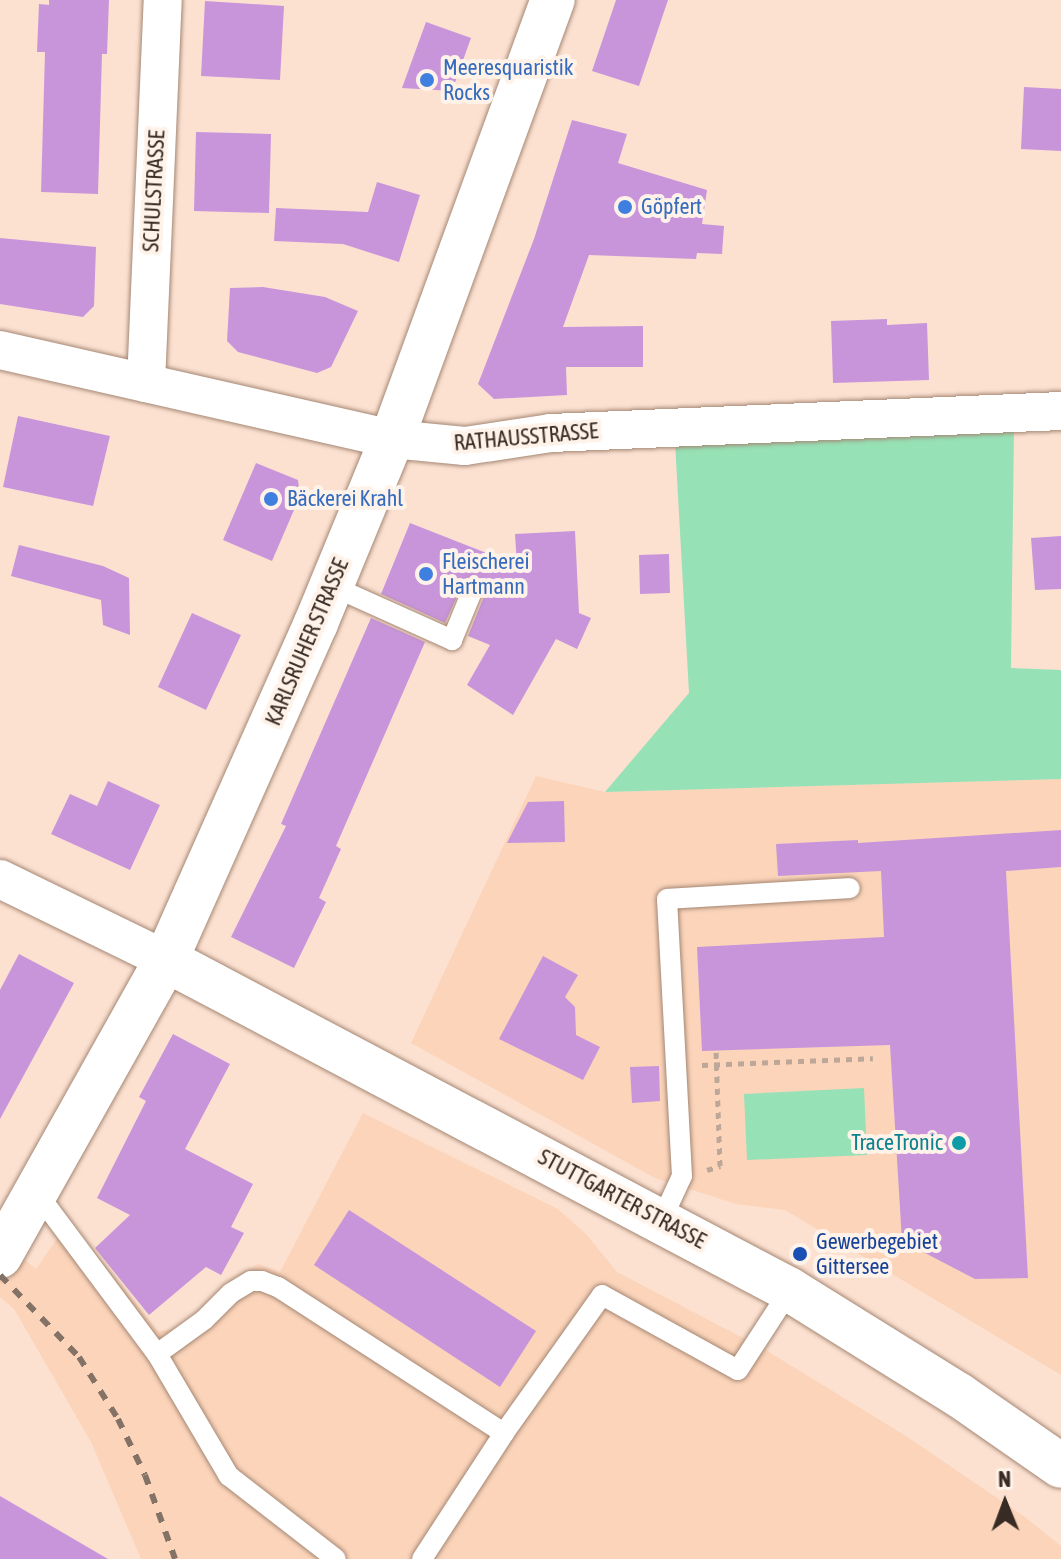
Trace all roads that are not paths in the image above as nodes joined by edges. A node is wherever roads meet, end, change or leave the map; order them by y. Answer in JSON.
{"nodes":[{"id":1,"x":163,"y":0,"type":"edge"},
{"id":2,"x":553,"y":0,"type":"edge"},
{"id":3,"x":0,"y":350,"type":"edge"},
{"id":4,"x":146,"y":383,"type":"junction"},
{"id":5,"x":1061,"y":411,"type":"edge"},
{"id":6,"x":392,"y":439,"type":"junction"},
{"id":7,"x":332,"y":586,"type":"junction"},
{"id":8,"x":473,"y":589,"type":"dead end"},
{"id":9,"x":0,"y":879,"type":"edge"},
{"id":10,"x":850,"y":888,"type":"dead end"},
{"id":11,"x":166,"y":960,"type":"junction"},
{"id":12,"x":37,"y":1193,"type":"junction"},
{"id":13,"x":662,"y":1219,"type":"junction"},
{"id":14,"x":0,"y":1256,"type":"edge"},
{"id":15,"x":790,"y":1290,"type":"junction"},
{"id":16,"x":157,"y":1354,"type":"junction"},
{"id":17,"x":504,"y":1433,"type":"junction"},
{"id":18,"x":1061,"y":1466,"type":"edge"},
{"id":19,"x":336,"y":1559,"type":"edge"},
{"id":20,"x":422,"y":1559,"type":"edge"}],
"edges":[{"from":1,"to":4,"type":"street","name":"SCHULSTRASSE"},
{"from":2,"to":6,"type":"main road","name":"KARLSRUHER STRASSE"},
{"from":3,"to":4,"type":"street","name":"RATHAUSSTRASSE"},
{"from":4,"to":6,"type":"street","name":"RATHAUSSTRASSE"},
{"from":5,"to":6,"type":"street","name":"RATHAUSSTRASSE"},
{"from":6,"to":7,"type":"main road","name":"KARLSRUHER STRASSE"},
{"from":7,"to":8,"type":"lane"},
{"from":7,"to":11,"type":"main road","name":"KARLSRUHER STRASSE"},
{"from":9,"to":11,"type":"street"},
{"from":10,"to":13,"type":"lane"},
{"from":11,"to":12,"type":"main road","name":"KARLSRUHER STRASSE"},
{"from":11,"to":13,"type":"main road","name":"STUTTGARTER STRASSE"},
{"from":12,"to":14,"type":"main road","name":"KARLSRUHER STRASSE"},
{"from":12,"to":16,"type":"lane"},
{"from":13,"to":15,"type":"main road","name":"STUTTGARTER STRASSE"},
{"from":15,"to":17,"type":"lane"},
{"from":15,"to":18,"type":"main road","name":"STUTTGARTER STRASSE"},
{"from":16,"to":17,"type":"lane"},
{"from":16,"to":19,"type":"lane"},
{"from":17,"to":20,"type":"lane"}]}
